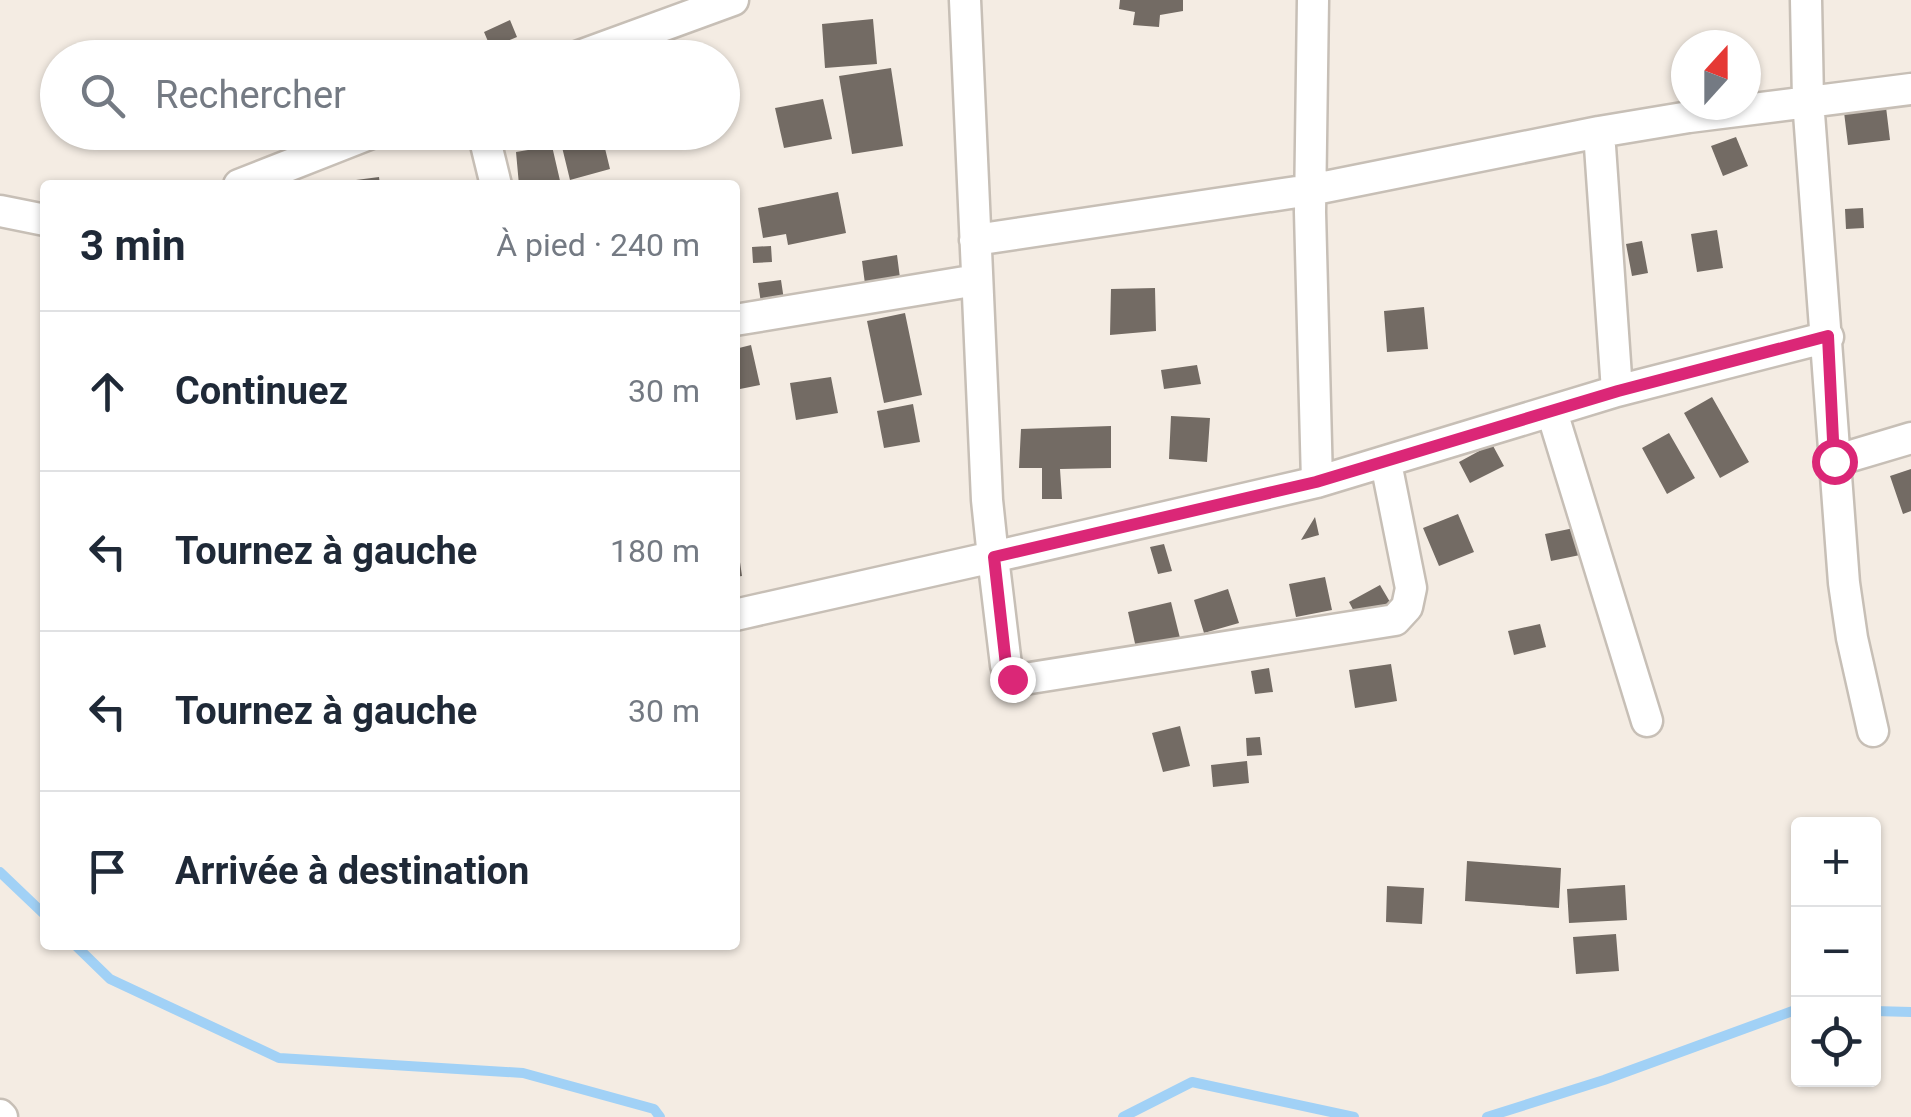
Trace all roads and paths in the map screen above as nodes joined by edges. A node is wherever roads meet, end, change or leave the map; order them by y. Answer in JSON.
{"nodes":[{"id":1,"x":732,"y":0,"type":"edge"},
{"id":2,"x":965,"y":0,"type":"edge"},
{"id":3,"x":1313,"y":0,"type":"edge"},
{"id":4,"x":1806,"y":0,"type":"edge"},
{"id":5,"x":623,"y":40,"type":"edge"},
{"id":6,"x":1911,"y":88,"type":"edge"},
{"id":7,"x":1808,"y":100,"type":"junction"},
{"id":8,"x":1599,"y":132,"type":"junction"},
{"id":9,"x":328,"y":150,"type":"edge"},
{"id":10,"x":487,"y":150,"type":"edge"},
{"id":11,"x":252,"y":180,"type":"edge"},
{"id":12,"x":495,"y":180,"type":"edge"},
{"id":13,"x":1310,"y":190,"type":"junction"},
{"id":14,"x":0,"y":212,"type":"edge"},
{"id":15,"x":40,"y":219,"type":"edge"},
{"id":16,"x":976,"y":240,"type":"junction"},
{"id":17,"x":977,"y":280,"type":"junction"},
{"id":18,"x":740,"y":319,"type":"edge"},
{"id":19,"x":1828,"y":336,"type":"junction"},
{"id":20,"x":1618,"y":391,"type":"junction"},
{"id":21,"x":1552,"y":412,"type":"junction"},
{"id":22,"x":1911,"y":438,"type":"edge"},
{"id":23,"x":1834,"y":461,"type":"junction"},
{"id":24,"x":1386,"y":463,"type":"junction"},
{"id":25,"x":1316,"y":482,"type":"junction"},
{"id":26,"x":994,"y":557,"type":"junction"},
{"id":27,"x":740,"y":614,"type":"edge"},
{"id":28,"x":1647,"y":721,"type":"dead end"},
{"id":29,"x":1873,"y":731,"type":"dead end"}],
"edges":[{"from":1,"to":5,"type":"street"},
{"from":2,"to":16,"type":"street"},
{"from":3,"to":13,"type":"street"},
{"from":4,"to":7,"type":"street"},
{"from":6,"to":7,"type":"street"},
{"from":7,"to":8,"type":"street"},
{"from":7,"to":19,"type":"street"},
{"from":8,"to":13,"type":"street"},
{"from":8,"to":20,"type":"street"},
{"from":9,"to":11,"type":"street"},
{"from":10,"to":12,"type":"street"},
{"from":13,"to":16,"type":"street"},
{"from":13,"to":25,"type":"street"},
{"from":14,"to":15,"type":"street"},
{"from":16,"to":17,"type":"street"},
{"from":17,"to":18,"type":"street"},
{"from":17,"to":26,"type":"street"},
{"from":19,"to":20,"type":"street"},
{"from":19,"to":23,"type":"street"},
{"from":20,"to":21,"type":"street"},
{"from":21,"to":24,"type":"street"},
{"from":21,"to":28,"type":"street"},
{"from":22,"to":23,"type":"street"},
{"from":23,"to":29,"type":"street"},
{"from":24,"to":25,"type":"street"},
{"from":24,"to":26,"type":"street"},
{"from":25,"to":26,"type":"street"},
{"from":26,"to":27,"type":"street"}]}
